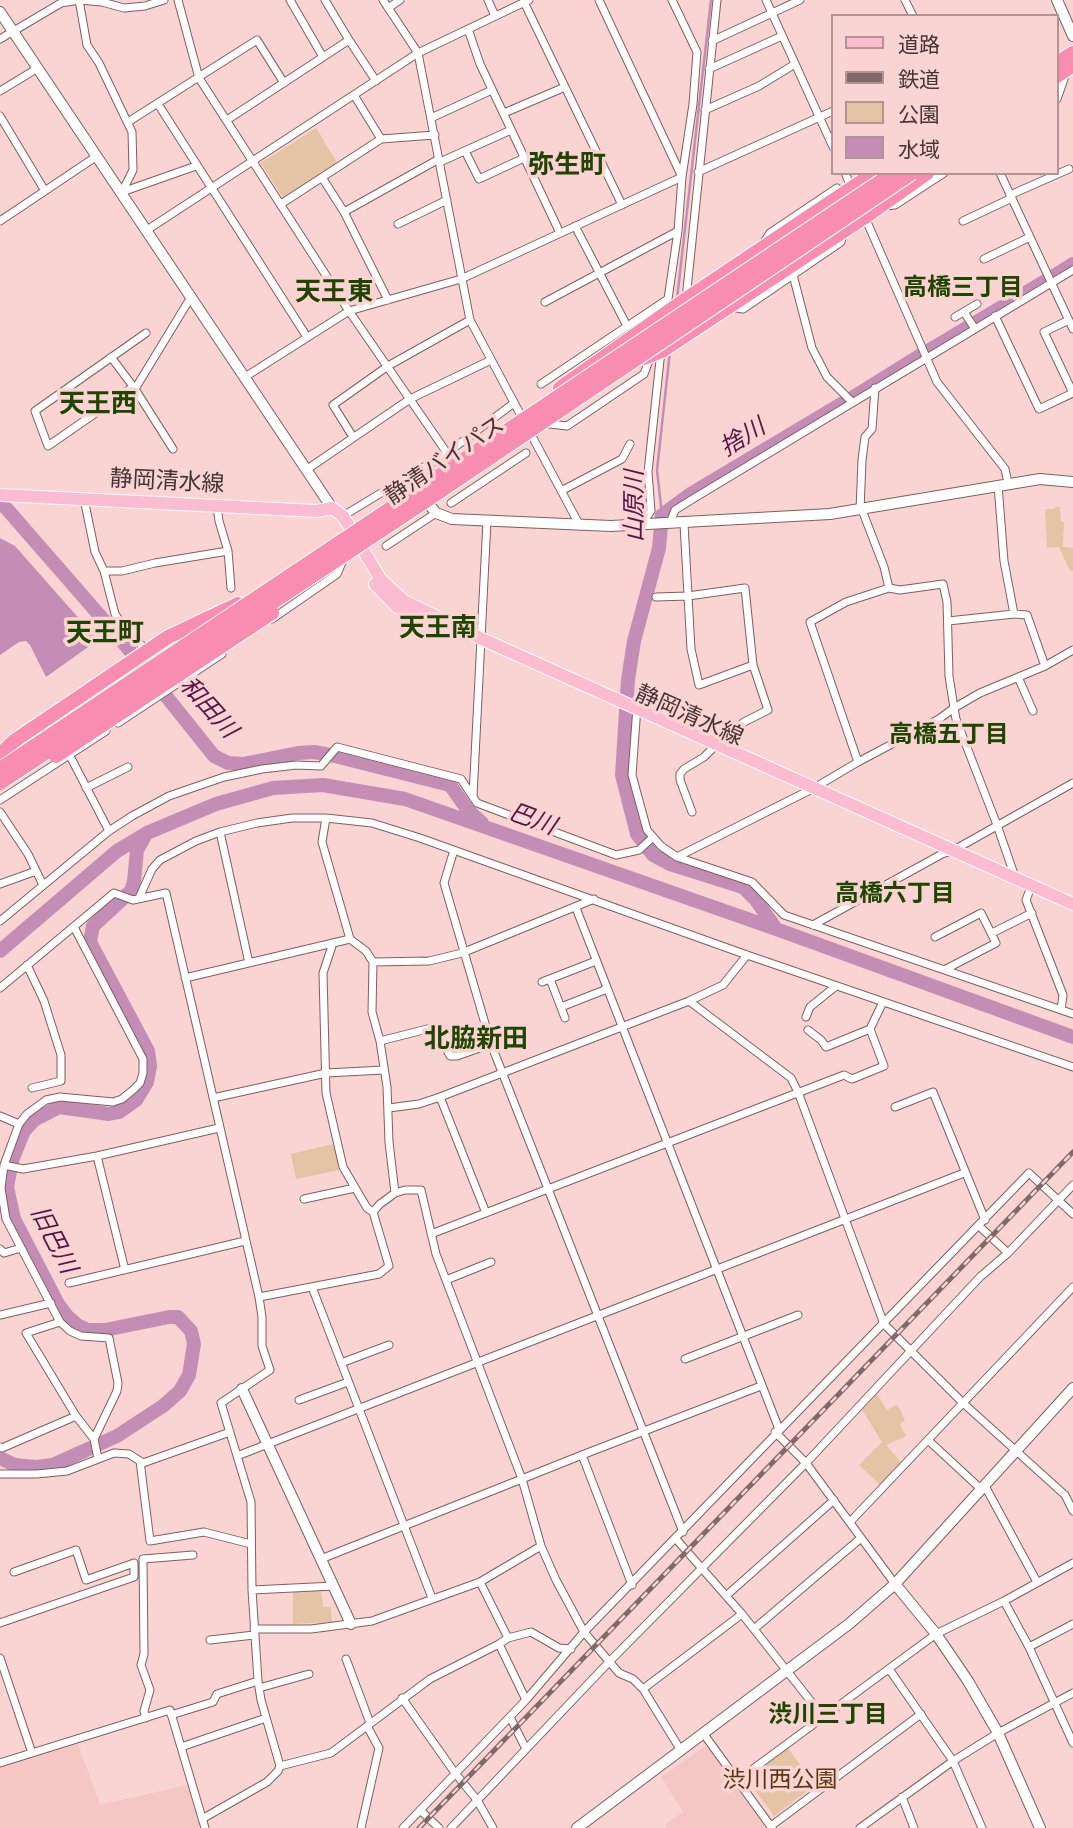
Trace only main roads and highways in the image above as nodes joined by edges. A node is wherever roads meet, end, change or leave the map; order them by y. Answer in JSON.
{"nodes":[{"id":1,"x":1073,"y":65,"type":"edge"},
{"id":2,"x":1063,"y":78,"type":"edge"},
{"id":3,"x":870,"y":175,"type":"edge"},
{"id":4,"x":890,"y":175,"type":"edge"},
{"id":5,"x":909,"y":175,"type":"edge"},
{"id":6,"x":924,"y":175,"type":"edge"},
{"id":7,"x":525,"y":417,"type":"junction"},
{"id":8,"x":1,"y":495,"type":"edge"},
{"id":9,"x":422,"y":497,"type":"junction"},
{"id":10,"x":332,"y":508,"type":"junction"},
{"id":11,"x":350,"y":541,"type":"junction"},
{"id":12,"x":0,"y":757,"type":"edge"},
{"id":13,"x":38,"y":765,"type":"junction"},
{"id":14,"x":0,"y":769,"type":"edge"},
{"id":15,"x":0,"y":783,"type":"edge"},
{"id":16,"x":0,"y":789,"type":"edge"},
{"id":17,"x":948,"y":852,"type":"junction"},
{"id":18,"x":1073,"y":904,"type":"edge"},
{"id":19,"x":1073,"y":912,"type":"edge"}],
"edges":[{"from":1,"to":2,"type":"highway"},
{"from":3,"to":7,"type":"highway"},
{"from":4,"to":9,"type":"highway","name":"静清バイパス","bridge":true},
{"from":5,"to":9,"type":"highway","name":"静清バイパス","bridge":true},
{"from":6,"to":7,"type":"highway"},
{"from":7,"to":9,"type":"highway"},
{"from":7,"to":11,"type":"highway"},
{"from":8,"to":10,"type":"main road","name":"静岡清水線"},
{"from":9,"to":11,"type":"highway"},
{"from":9,"to":12,"type":"highway","bridge":true},
{"from":9,"to":13,"type":"highway","bridge":true},
{"from":9,"to":14,"type":"highway","name":"静清バイパス","bridge":true},
{"from":9,"to":15,"type":"highway","name":"静清バイパス","bridge":true},
{"from":10,"to":11,"type":"main road","name":"静岡清水線"},
{"from":10,"to":11,"type":"main road","name":"静岡清水線"},
{"from":11,"to":12,"type":"highway"},
{"from":11,"to":13,"type":"highway"},
{"from":11,"to":17,"type":"main road","name":"静岡清水線"},
{"from":13,"to":16,"type":"highway"},
{"from":17,"to":18,"type":"main road","name":"静岡清水線"},
{"from":17,"to":19,"type":"main road","name":"静岡清水線"}]}
